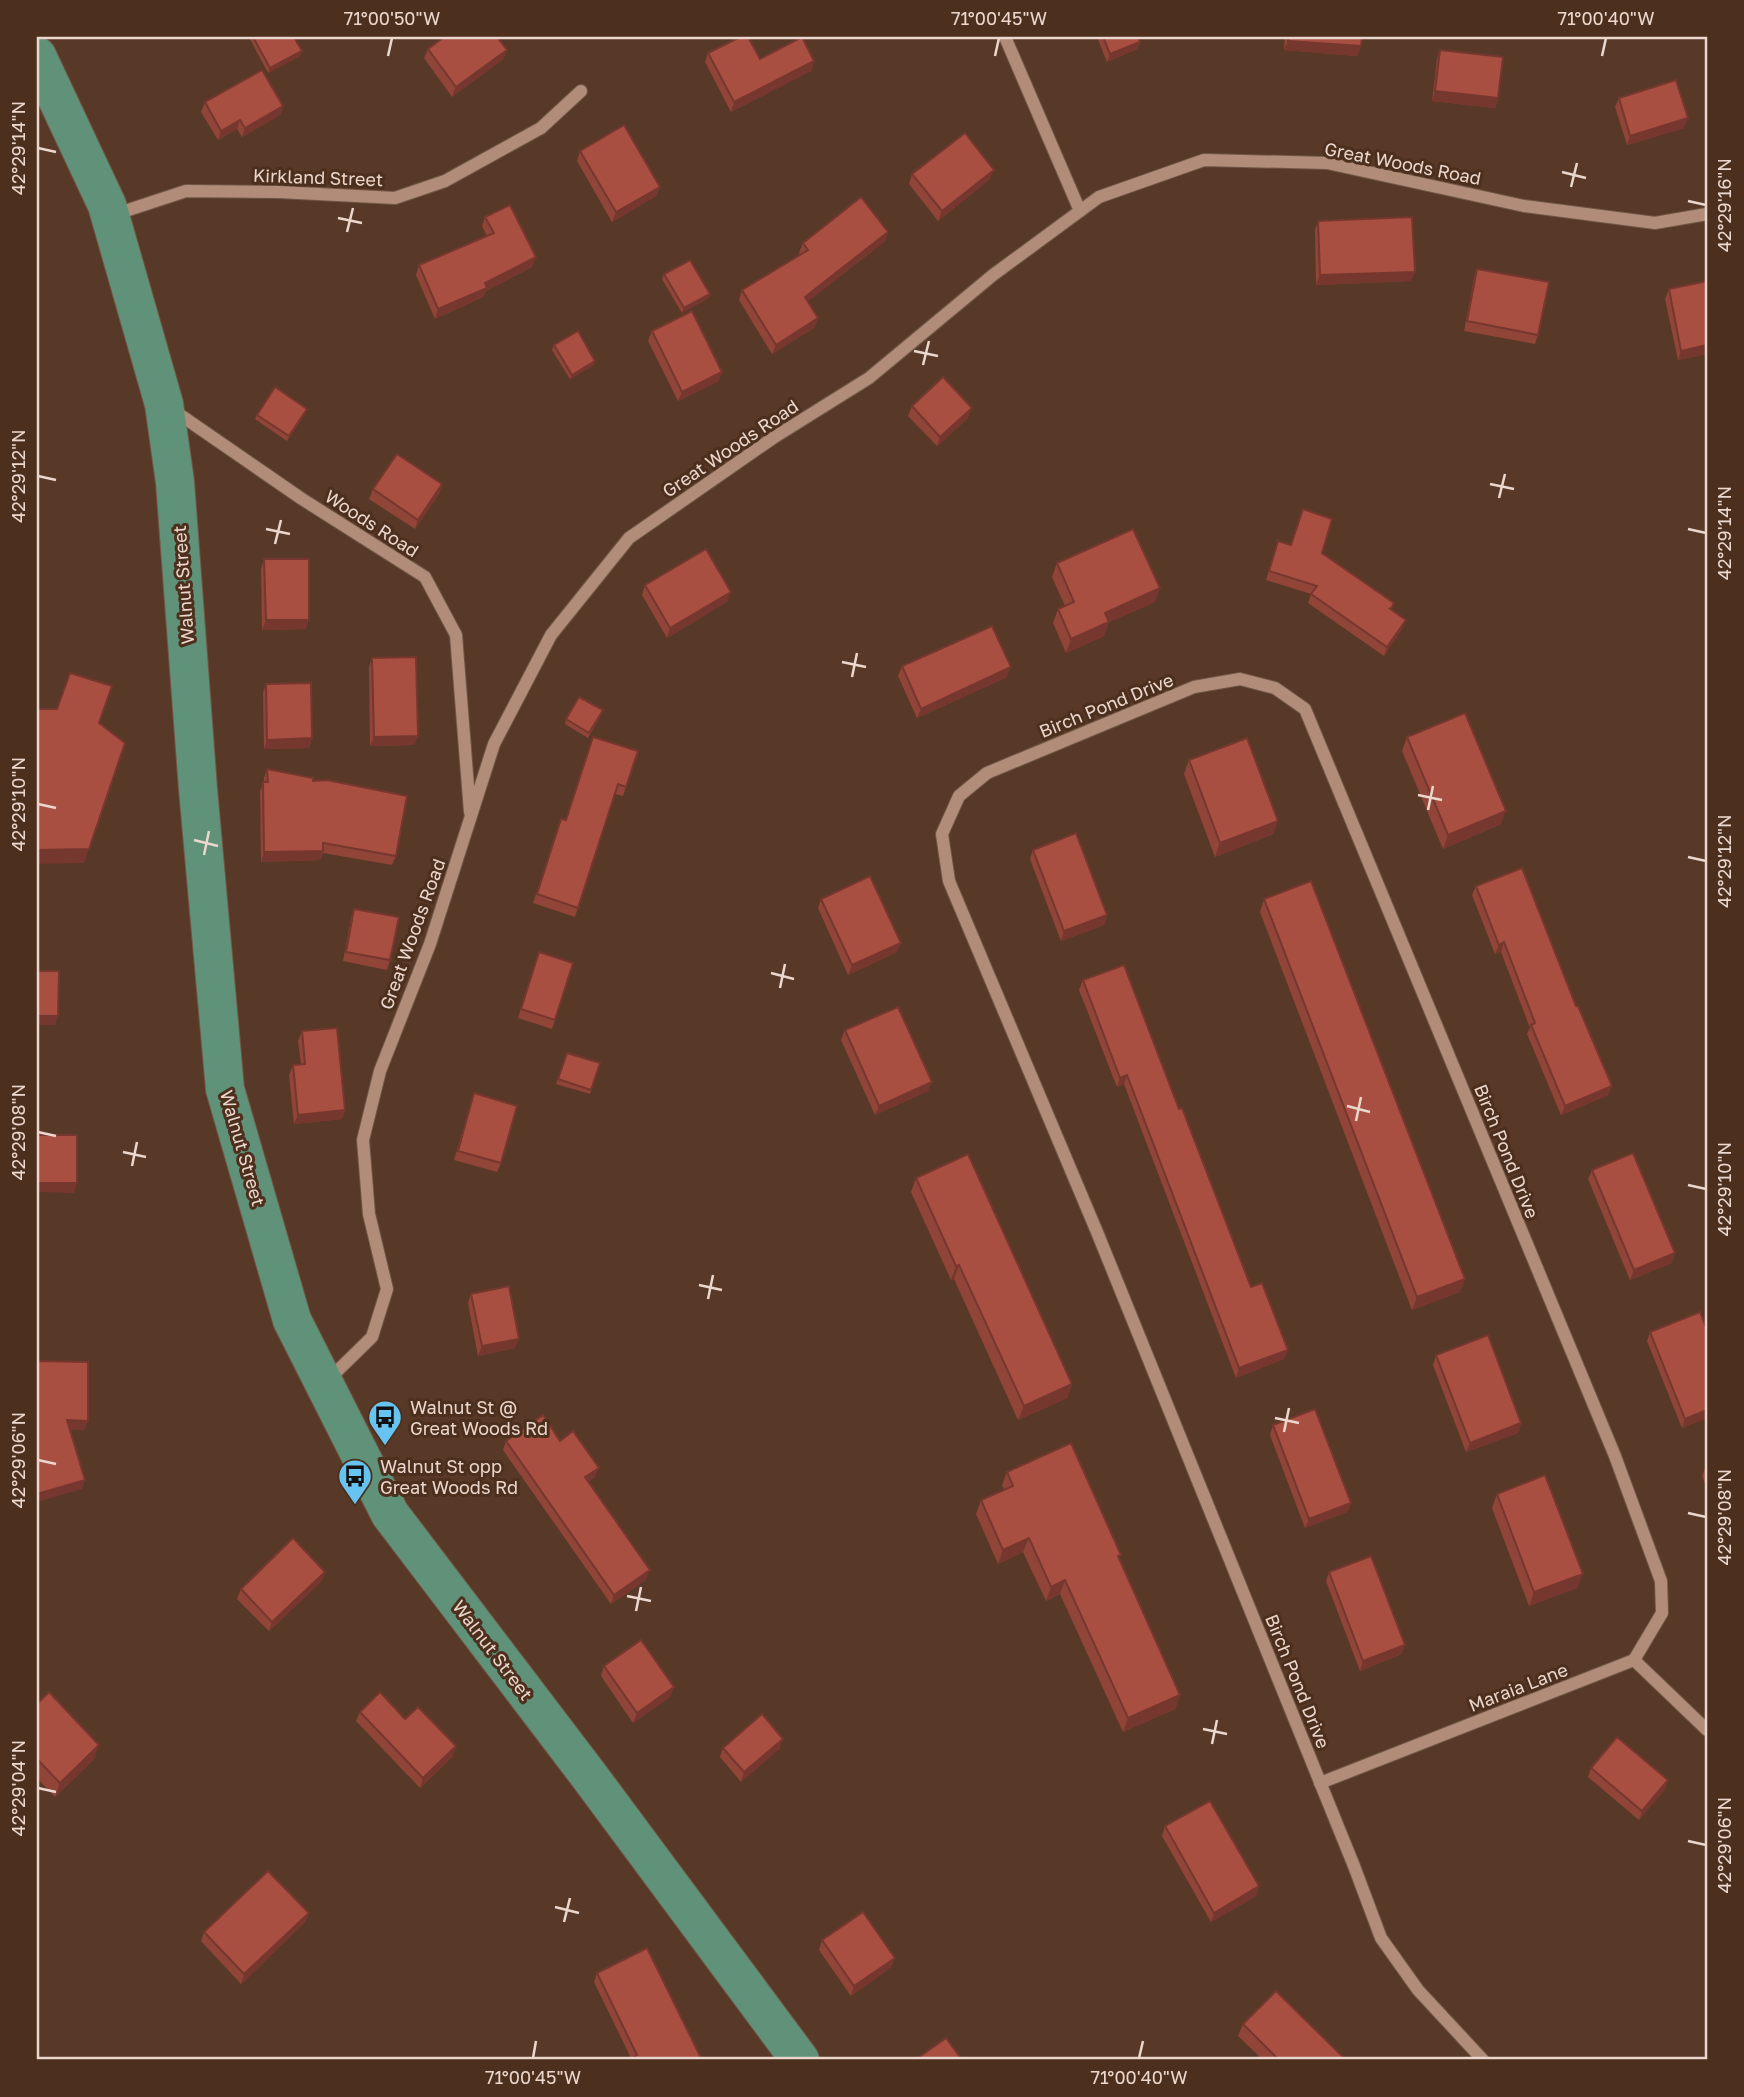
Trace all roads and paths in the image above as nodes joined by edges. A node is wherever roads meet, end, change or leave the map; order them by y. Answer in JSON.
{"nodes":[{"id":1,"x":1006,"y":37,"type":"edge"},
{"id":2,"x":37,"y":56,"type":"edge"},
{"id":3,"x":581,"y":91,"type":"dead end"},
{"id":4,"x":1080,"y":211,"type":"junction"},
{"id":5,"x":1707,"y":214,"type":"edge"},
{"id":6,"x":109,"y":216,"type":"junction"},
{"id":7,"x":164,"y":404,"type":"junction"},
{"id":8,"x":471,"y":818,"type":"junction"},
{"id":9,"x":324,"y":1384,"type":"junction"},
{"id":10,"x":1634,"y":1660,"type":"junction"},
{"id":11,"x":1707,"y":1730,"type":"edge"},
{"id":12,"x":1320,"y":1783,"type":"junction"},
{"id":13,"x":800,"y":2060,"type":"edge"},
{"id":14,"x":1483,"y":2060,"type":"edge"}],
"edges":[{"from":1,"to":4,"type":"street"},
{"from":2,"to":6,"type":"main road","name":"Walnut Street"},
{"from":3,"to":6,"type":"street","name":"Kirkland Street"},
{"from":4,"to":5,"type":"street","name":"Great Woods Road"},
{"from":4,"to":8,"type":"street","name":"Great Woods Road"},
{"from":6,"to":7,"type":"main road","name":"Walnut Street"},
{"from":7,"to":8,"type":"street","name":"Woods Road"},
{"from":7,"to":9,"type":"main road","name":"Walnut Street"},
{"from":8,"to":9,"type":"street","name":"Great Woods Road"},
{"from":9,"to":13,"type":"main road","name":"Walnut Street"},
{"from":10,"to":11,"type":"street"},
{"from":10,"to":12,"type":"street","name":"Maraia Lane"},
{"from":10,"to":12,"type":"street","name":"Birch Pond Drive"},
{"from":12,"to":14,"type":"street","name":"Birch Pond Drive"}]}
